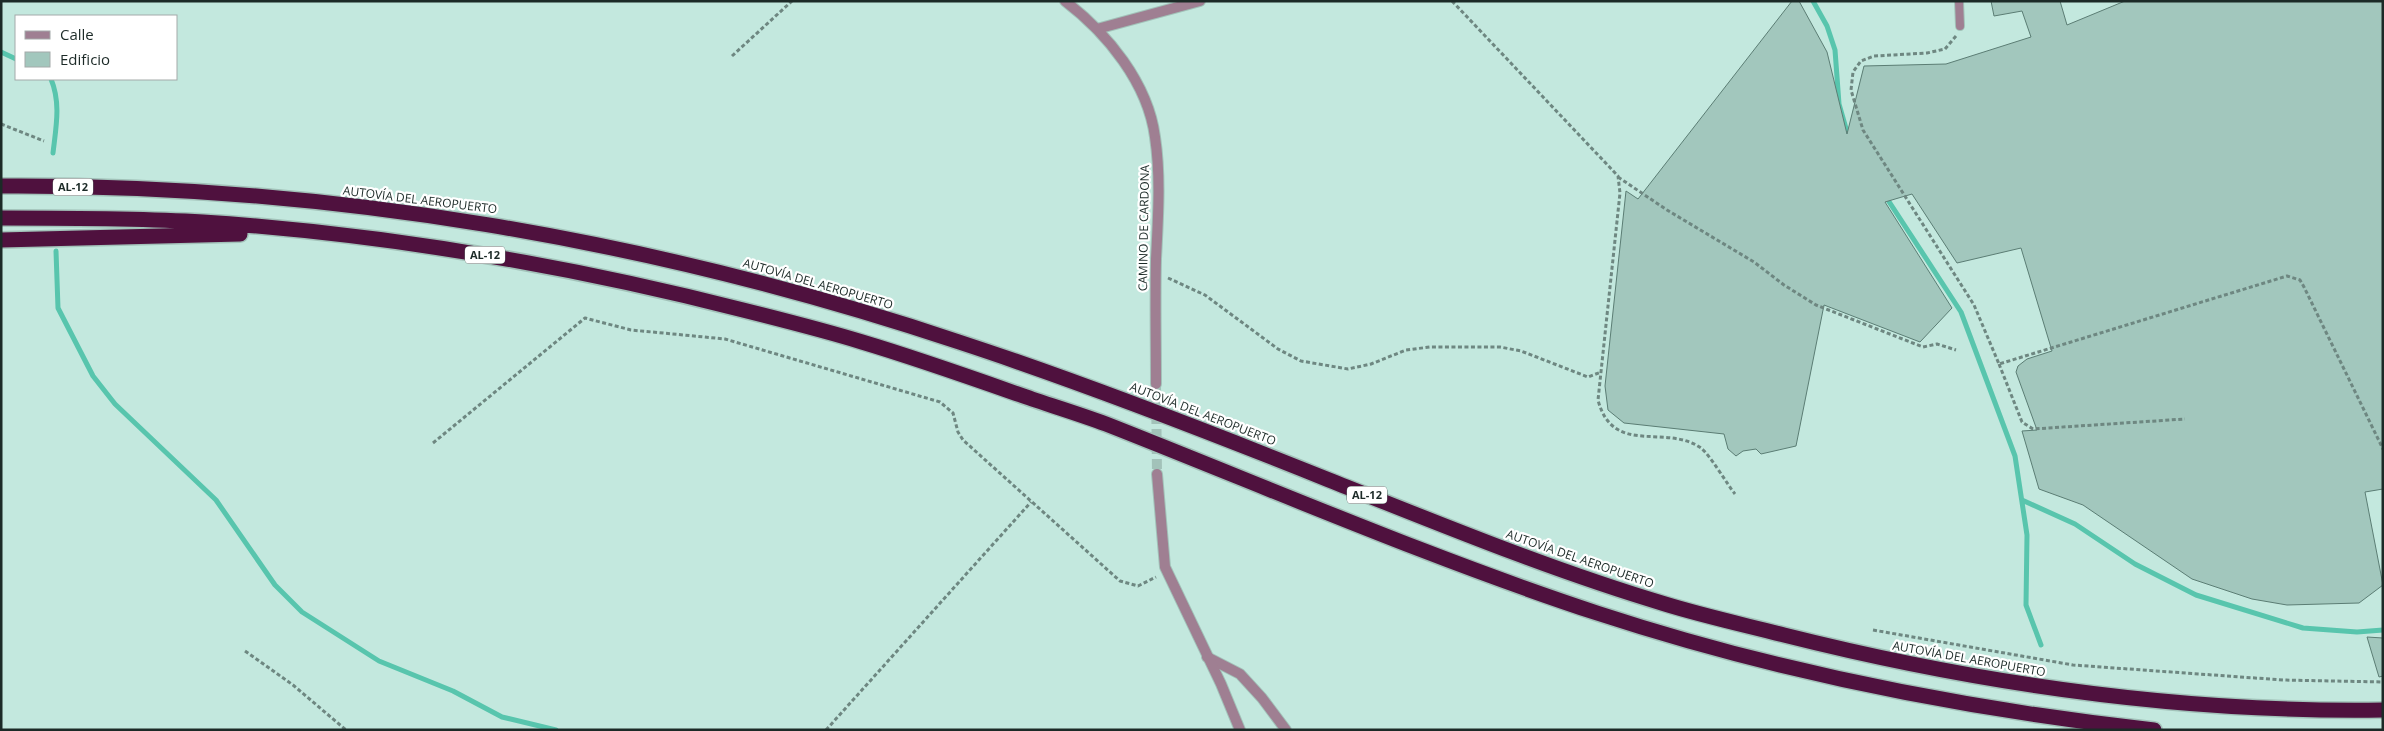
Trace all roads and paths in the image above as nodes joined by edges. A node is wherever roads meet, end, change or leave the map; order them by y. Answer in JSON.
{"nodes":[{"id":1,"x":792,"y":1,"type":"edge"},
{"id":2,"x":1065,"y":1,"type":"edge"},
{"id":3,"x":1200,"y":1,"type":"edge"},
{"id":4,"x":1452,"y":1,"type":"edge"},
{"id":5,"x":1959,"y":1,"type":"edge"},
{"id":6,"x":1960,"y":26,"type":"joint"},
{"id":7,"x":1097,"y":29,"type":"junction"},
{"id":8,"x":732,"y":56,"type":"dead end"},
{"id":9,"x":1,"y":124,"type":"edge"},
{"id":10,"x":44,"y":141,"type":"dead end"},
{"id":11,"x":1618,"y":176,"type":"junction"},
{"id":12,"x":1,"y":181,"type":"edge"},
{"id":13,"x":1,"y":186,"type":"edge"},
{"id":14,"x":145,"y":189,"type":"junction"},
{"id":15,"x":1,"y":218,"type":"edge"},
{"id":16,"x":324,"y":232,"type":"junction"},
{"id":17,"x":1,"y":240,"type":"edge"},
{"id":18,"x":1156,"y":273,"type":"junction"},
{"id":19,"x":1956,"y":350,"type":"dead end"},
{"id":20,"x":1999,"y":364,"type":"junction"},
{"id":21,"x":1600,"y":372,"type":"junction"},
{"id":22,"x":1156,"y":384,"type":"tunnel mouth"},
{"id":23,"x":2185,"y":419,"type":"dead end"},
{"id":24,"x":433,"y":443,"type":"dead end"},
{"id":25,"x":2383,"y":449,"type":"edge"},
{"id":26,"x":1157,"y":474,"type":"tunnel mouth"},
{"id":27,"x":1735,"y":494,"type":"dead end"},
{"id":28,"x":1031,"y":502,"type":"junction"},
{"id":29,"x":1164,"y":567,"type":"junction"},
{"id":30,"x":1873,"y":630,"type":"dead end"},
{"id":31,"x":246,"y":651,"type":"dead end"},
{"id":32,"x":1207,"y":657,"type":"junction"},
{"id":33,"x":2383,"y":682,"type":"edge"},
{"id":34,"x":2383,"y":710,"type":"edge"},
{"id":35,"x":346,"y":730,"type":"edge"},
{"id":36,"x":826,"y":730,"type":"edge"},
{"id":37,"x":1240,"y":730,"type":"edge"},
{"id":38,"x":1286,"y":730,"type":"edge"},
{"id":39,"x":2154,"y":730,"type":"edge"}],
"edges":[{"from":1,"to":8,"type":"path"},
{"from":2,"to":7,"type":"street","name":"CAMINO DE CARDONA"},
{"from":3,"to":7,"type":"street"},
{"from":4,"to":11,"type":"path"},
{"from":5,"to":6,"type":"lane"},
{"from":6,"to":20,"type":"path"},
{"from":7,"to":18,"type":"street","name":"CAMINO DE CARDONA"},
{"from":9,"to":10,"type":"path"},
{"from":11,"to":19,"type":"path"},
{"from":11,"to":21,"type":"path"},
{"from":12,"to":14,"type":"highway"},
{"from":13,"to":14,"type":"highway","name":"AUTOVÍA DEL AEROPUERTO","number":"AL-12"},
{"from":14,"to":34,"type":"highway","name":"AUTOVÍA DEL AEROPUERTO","number":"AL-12"},
{"from":15,"to":16,"type":"highway","number":"AL-12"},
{"from":16,"to":17,"type":"highway"},
{"from":16,"to":39,"type":"highway","number":"AL-12"},
{"from":18,"to":21,"type":"path"},
{"from":18,"to":22,"type":"street","name":"CAMINO DE CARDONA"},
{"from":20,"to":23,"type":"path"},
{"from":20,"to":25,"type":"path"},
{"from":21,"to":27,"type":"path"},
{"from":24,"to":28,"type":"path"},
{"from":26,"to":29,"type":"street"},
{"from":28,"to":29,"type":"path"},
{"from":28,"to":36,"type":"path"},
{"from":29,"to":32,"type":"street"},
{"from":30,"to":33,"type":"path"},
{"from":31,"to":35,"type":"path"},
{"from":32,"to":37,"type":"street"},
{"from":32,"to":38,"type":"street"}]}
